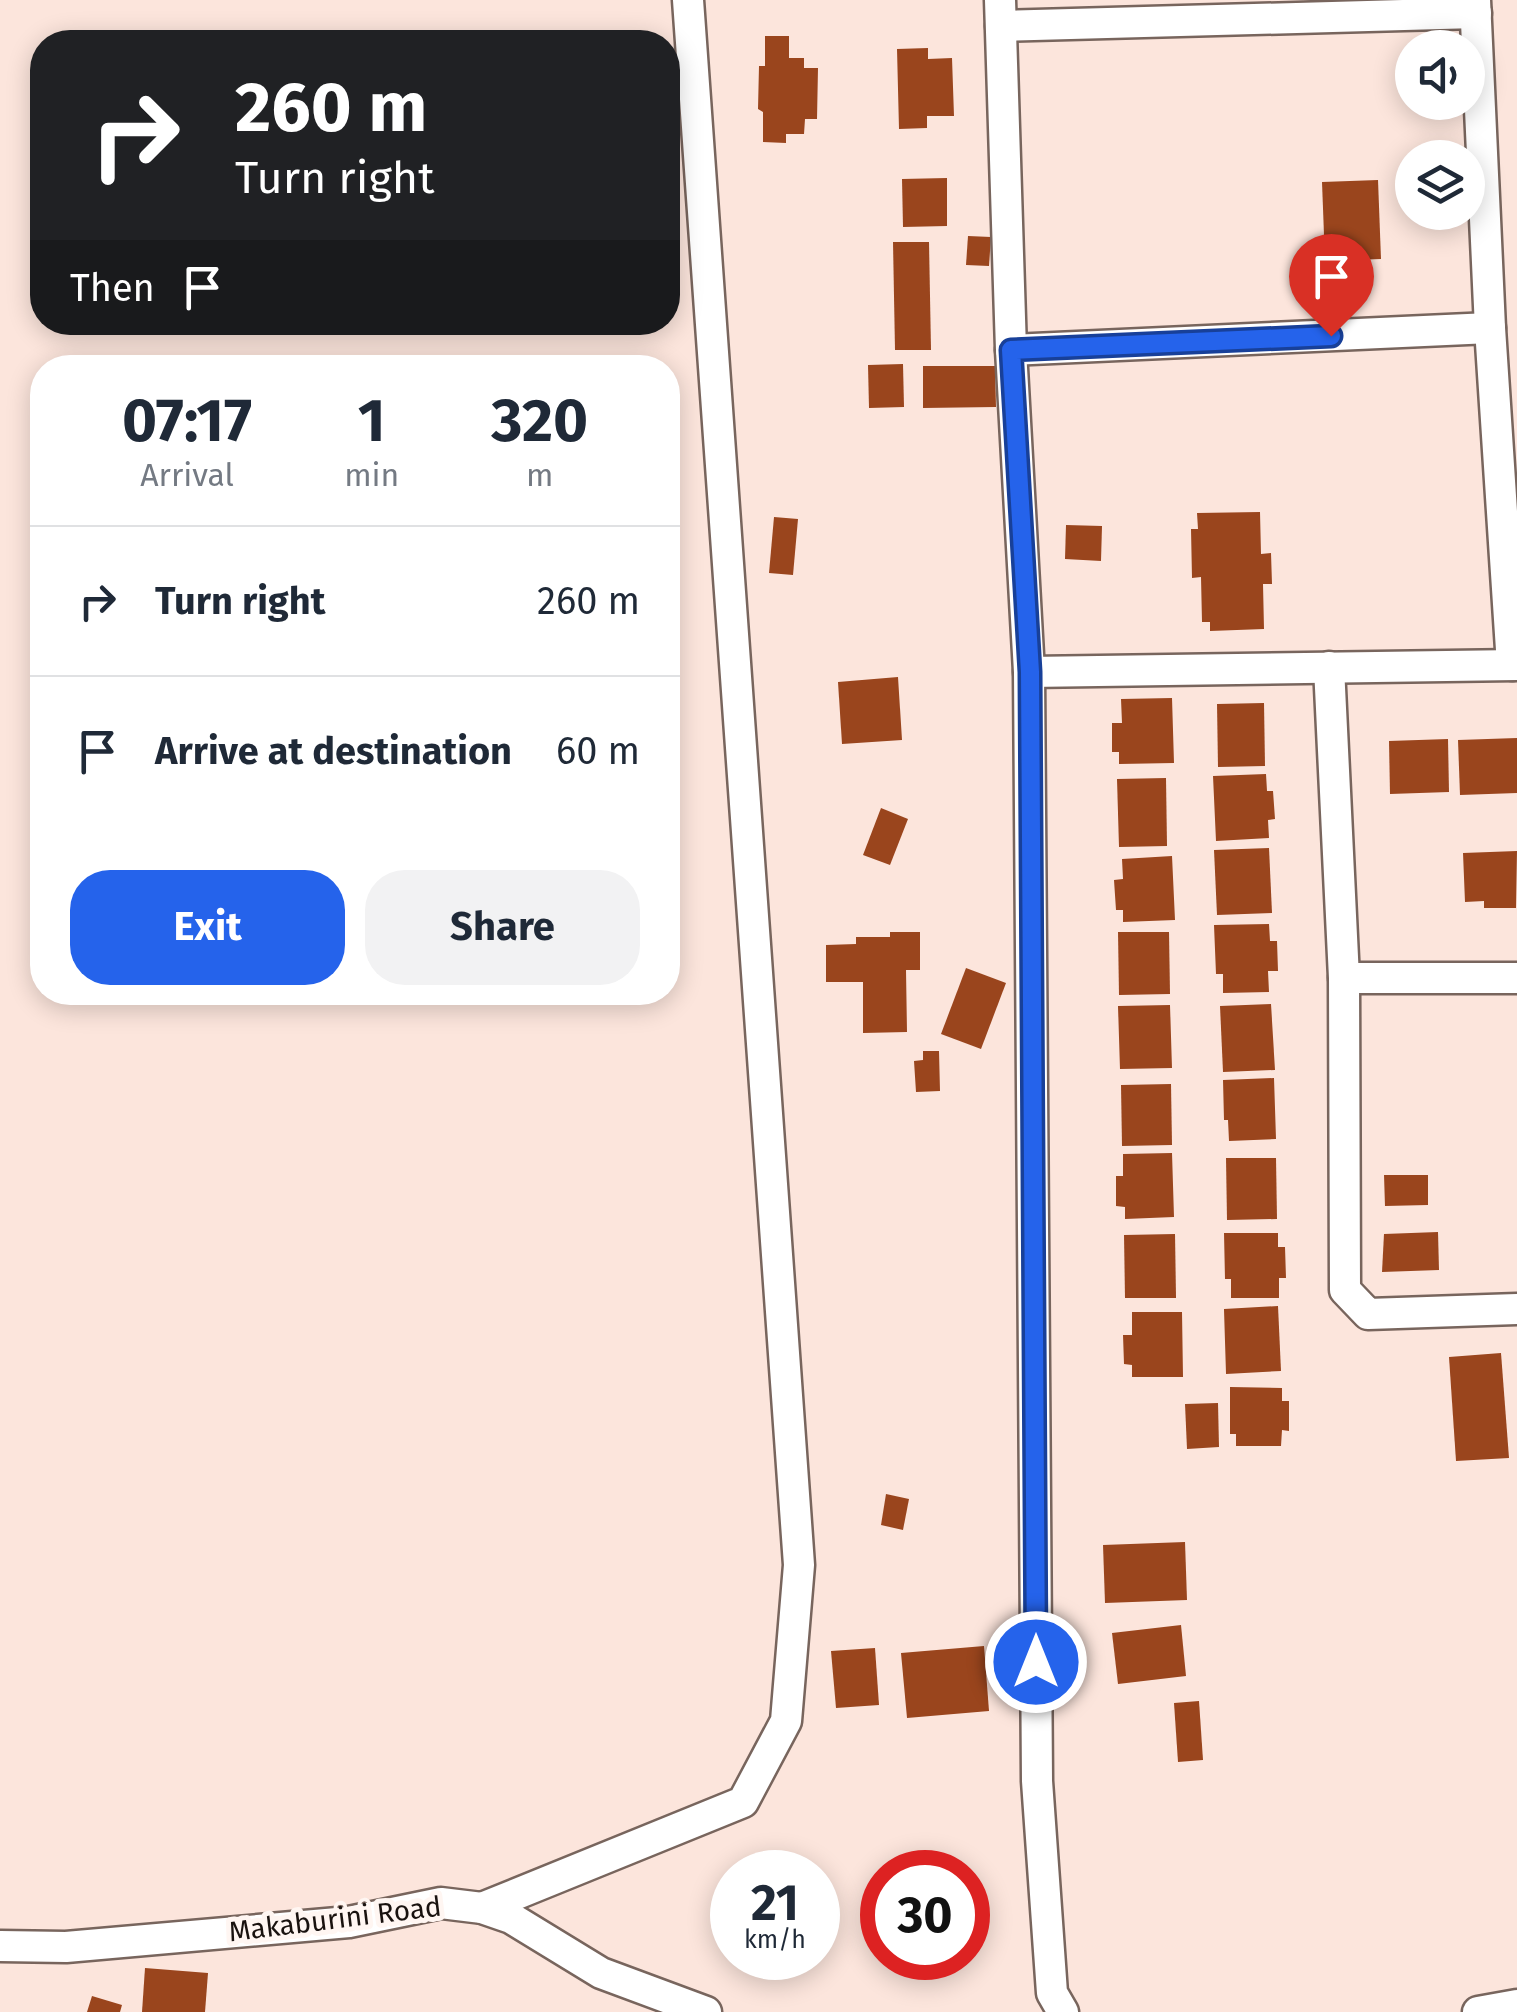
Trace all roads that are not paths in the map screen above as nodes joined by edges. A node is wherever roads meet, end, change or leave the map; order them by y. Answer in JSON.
{"nodes":[{"id":1,"x":688,"y":0,"type":"edge"},
{"id":2,"x":1476,"y":7,"type":"edge"},
{"id":3,"x":1001,"y":13,"type":"edge"},
{"id":4,"x":1490,"y":328,"type":"junction"},
{"id":5,"x":1011,"y":350,"type":"junction"},
{"id":6,"x":1515,"y":665,"type":"edge"},
{"id":7,"x":1328,"y":667,"type":"junction"},
{"id":8,"x":1030,"y":672,"type":"junction"},
{"id":9,"x":1344,"y":978,"type":"junction"},
{"id":10,"x":1517,"y":978,"type":"edge"},
{"id":11,"x":1517,"y":1309,"type":"edge"},
{"id":12,"x":482,"y":1908,"type":"junction"},
{"id":13,"x":0,"y":1946,"type":"edge"},
{"id":14,"x":1517,"y":2004,"type":"edge"},
{"id":15,"x":1049,"y":2006,"type":"edge"},
{"id":16,"x":706,"y":2012,"type":"edge"},
{"id":17,"x":1478,"y":2012,"type":"edge"}],
"edges":[{"from":1,"to":12,"type":"street"},
{"from":2,"to":3,"type":"street"},
{"from":2,"to":4,"type":"street"},
{"from":3,"to":5,"type":"street"},
{"from":4,"to":5,"type":"street"},
{"from":4,"to":6,"type":"street"},
{"from":5,"to":8,"type":"street"},
{"from":6,"to":7,"type":"street"},
{"from":7,"to":8,"type":"street"},
{"from":7,"to":9,"type":"street"},
{"from":8,"to":15,"type":"street"},
{"from":9,"to":10,"type":"street"},
{"from":9,"to":11,"type":"street"},
{"from":12,"to":13,"type":"street","name":"Makaburini Road"},
{"from":12,"to":16,"type":"street","name":"Makaburini Road"},
{"from":14,"to":17,"type":"street"}]}
